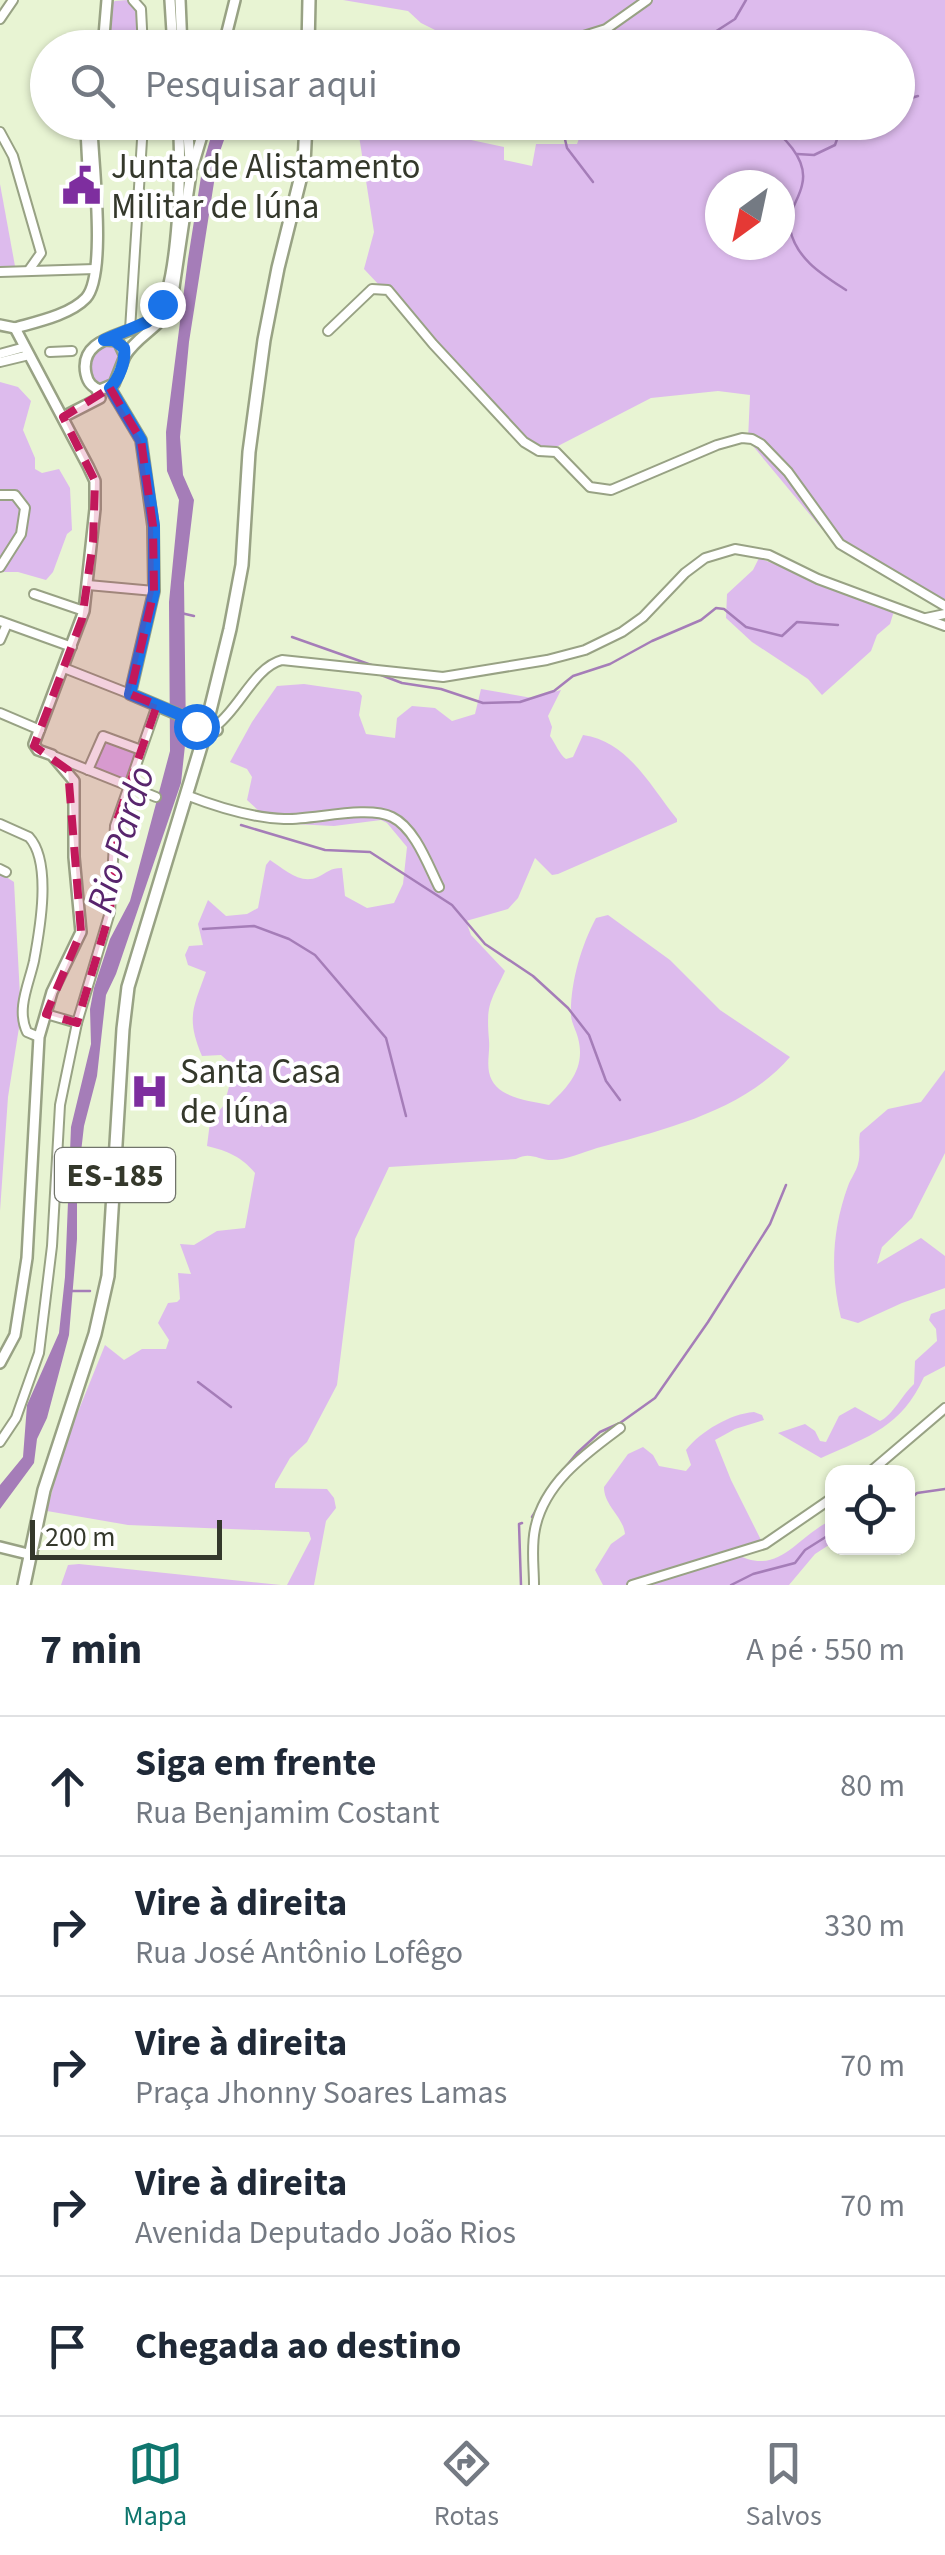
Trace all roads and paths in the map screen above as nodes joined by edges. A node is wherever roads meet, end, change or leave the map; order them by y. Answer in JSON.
{"nodes":[{"id":1,"x":13,"y":0,"type":"edge"},
{"id":2,"x":107,"y":0,"type":"edge"},
{"id":3,"x":133,"y":0,"type":"edge"},
{"id":4,"x":170,"y":0,"type":"edge"},
{"id":5,"x":180,"y":0,"type":"edge"},
{"id":6,"x":235,"y":0,"type":"edge"},
{"id":7,"x":647,"y":0,"type":"edge"},
{"id":8,"x":307,"y":3,"type":"edge"},
{"id":9,"x":0,"y":19,"type":"edge"},
{"id":10,"x":104,"y":30,"type":"edge"},
{"id":11,"x":142,"y":30,"type":"edge"},
{"id":12,"x":172,"y":30,"type":"edge"},
{"id":13,"x":181,"y":30,"type":"edge"},
{"id":14,"x":228,"y":30,"type":"edge"},
{"id":15,"x":308,"y":30,"type":"edge"},
{"id":16,"x":603,"y":30,"type":"edge"},
{"id":17,"x":0,"y":132,"type":"edge"},
{"id":18,"x":90,"y":140,"type":"edge"},
{"id":19,"x":142,"y":140,"type":"edge"},
{"id":20,"x":178,"y":140,"type":"edge"},
{"id":21,"x":188,"y":140,"type":"edge"},
{"id":22,"x":201,"y":140,"type":"edge"},
{"id":23,"x":305,"y":140,"type":"edge"},
{"id":24,"x":191,"y":174,"type":"junction"},
{"id":25,"x":96,"y":269,"type":"junction"},
{"id":26,"x":28,"y":270,"type":"junction"},
{"id":27,"x":0,"y":272,"type":"edge"},
{"id":28,"x":0,"y":324,"type":"edge"},
{"id":29,"x":15,"y":328,"type":"junction"},
{"id":30,"x":130,"y":330,"type":"junction"},
{"id":31,"x":328,"y":331,"type":"dead end"},
{"id":32,"x":104,"y":340,"type":"junction"},
{"id":33,"x":27,"y":351,"type":"junction"},
{"id":34,"x":72,"y":351,"type":"dead end"},
{"id":35,"x":50,"y":352,"type":"dead end"},
{"id":36,"x":0,"y":354,"type":"edge"},
{"id":37,"x":125,"y":356,"type":"junction"},
{"id":38,"x":0,"y":362,"type":"edge"},
{"id":39,"x":110,"y":388,"type":"junction"},
{"id":40,"x":97,"y":390,"type":"junction"},
{"id":41,"x":64,"y":417,"type":"junction"},
{"id":42,"x":0,"y":495,"type":"edge"},
{"id":43,"x":0,"y":566,"type":"edge"},
{"id":44,"x":88,"y":585,"type":"junction"},
{"id":45,"x":154,"y":592,"type":"junction"},
{"id":46,"x":34,"y":594,"type":"dead end"},
{"id":47,"x":945,"y":610,"type":"edge"},
{"id":48,"x":84,"y":611,"type":"junction"},
{"id":49,"x":926,"y":618,"type":"junction"},
{"id":50,"x":4,"y":622,"type":"edge"},
{"id":51,"x":945,"y":626,"type":"edge"},
{"id":52,"x":0,"y":640,"type":"edge"},
{"id":53,"x":72,"y":647,"type":"junction"},
{"id":54,"x":64,"y":668,"type":"junction"},
{"id":55,"x":130,"y":694,"type":"junction"},
{"id":56,"x":162,"y":707,"type":"junction"},
{"id":57,"x":0,"y":713,"type":"edge"},
{"id":58,"x":204,"y":725,"type":"junction"},
{"id":59,"x":40,"y":730,"type":"junction"},
{"id":60,"x":142,"y":750,"type":"junction"},
{"id":61,"x":52,"y":756,"type":"junction"},
{"id":62,"x":88,"y":770,"type":"junction"},
{"id":63,"x":130,"y":786,"type":"junction"},
{"id":64,"x":186,"y":795,"type":"junction"},
{"id":65,"x":156,"y":797,"type":"dead end"},
{"id":66,"x":0,"y":824,"type":"edge"},
{"id":67,"x":440,"y":887,"type":"dead end"},
{"id":68,"x":46,"y":1014,"type":"junction"},
{"id":69,"x":77,"y":1023,"type":"junction"},
{"id":70,"x":40,"y":1038,"type":"junction"},
{"id":71,"x":0,"y":1363,"type":"edge"},
{"id":72,"x":945,"y":1408,"type":"edge"},
{"id":73,"x":620,"y":1428,"type":"dead end"},
{"id":74,"x":0,"y":1442,"type":"edge"},
{"id":75,"x":878,"y":1465,"type":"edge"},
{"id":76,"x":825,"y":1503,"type":"edge"},
{"id":77,"x":5,"y":1549,"type":"edge"},
{"id":78,"x":30,"y":1561,"type":"junction"},
{"id":79,"x":24,"y":1585,"type":"edge"},
{"id":80,"x":534,"y":1585,"type":"edge"},
{"id":81,"x":632,"y":1585,"type":"edge"}],
"edges":[{"from":1,"to":9,"type":"street"},
{"from":2,"to":10,"type":"street"},
{"from":3,"to":11,"type":"street"},
{"from":4,"to":12,"type":"street"},
{"from":5,"to":13,"type":"street"},
{"from":6,"to":14,"type":"street"},
{"from":7,"to":16,"type":"street"},
{"from":8,"to":15,"type":"main road"},
{"from":17,"to":26,"type":"street"},
{"from":18,"to":25,"type":"street"},
{"from":19,"to":30,"type":"street"},
{"from":20,"to":30,"type":"street"},
{"from":21,"to":24,"type":"street"},
{"from":22,"to":24,"type":"street"},
{"from":23,"to":58,"type":"main road"},
{"from":24,"to":37,"type":"street"},
{"from":25,"to":26,"type":"street"},
{"from":25,"to":29,"type":"street"},
{"from":26,"to":27,"type":"street"},
{"from":28,"to":29,"type":"street"},
{"from":29,"to":33,"type":"street"},
{"from":30,"to":32,"type":"street"},
{"from":31,"to":47,"type":"street"},
{"from":32,"to":37,"type":"street"},
{"from":32,"to":40,"type":"street"},
{"from":33,"to":36,"type":"street"},
{"from":33,"to":38,"type":"street"},
{"from":33,"to":41,"type":"street"},
{"from":34,"to":35,"type":"street"},
{"from":37,"to":39,"type":"street"},
{"from":39,"to":40,"type":"street"},
{"from":39,"to":45,"type":"street"},
{"from":40,"to":41,"type":"street"},
{"from":41,"to":44,"type":"street"},
{"from":42,"to":43,"type":"street"},
{"from":44,"to":45,"type":"street"},
{"from":44,"to":48,"type":"street"},
{"from":45,"to":55,"type":"street"},
{"from":46,"to":48,"type":"street"},
{"from":47,"to":49,"type":"street"},
{"from":48,"to":53,"type":"street"},
{"from":49,"to":51,"type":"street"},
{"from":49,"to":58,"type":"street"},
{"from":50,"to":52,"type":"street"},
{"from":50,"to":53,"type":"street"},
{"from":53,"to":54,"type":"street"},
{"from":54,"to":55,"type":"street"},
{"from":54,"to":59,"type":"street"},
{"from":55,"to":56,"type":"street"},
{"from":56,"to":58,"type":"street"},
{"from":56,"to":60,"type":"street"},
{"from":57,"to":59,"type":"street"},
{"from":58,"to":64,"type":"main road","number":"ES-185"},
{"from":59,"to":61,"type":"street"},
{"from":60,"to":62,"type":"street"},
{"from":60,"to":63,"type":"street"},
{"from":61,"to":62,"type":"street"},
{"from":61,"to":68,"type":"street"},
{"from":62,"to":63,"type":"street"},
{"from":63,"to":65,"type":"street"},
{"from":63,"to":69,"type":"street"},
{"from":64,"to":67,"type":"street"},
{"from":64,"to":78,"type":"main road","number":"ES-185"},
{"from":66,"to":70,"type":"street"},
{"from":68,"to":69,"type":"street"},
{"from":68,"to":70,"type":"street"},
{"from":69,"to":74,"type":"street"},
{"from":70,"to":71,"type":"street"},
{"from":72,"to":75,"type":"street"},
{"from":73,"to":80,"type":"street"},
{"from":76,"to":81,"type":"street"},
{"from":77,"to":78,"type":"street"},
{"from":78,"to":79,"type":"main road","number":"ES-185"}]}
